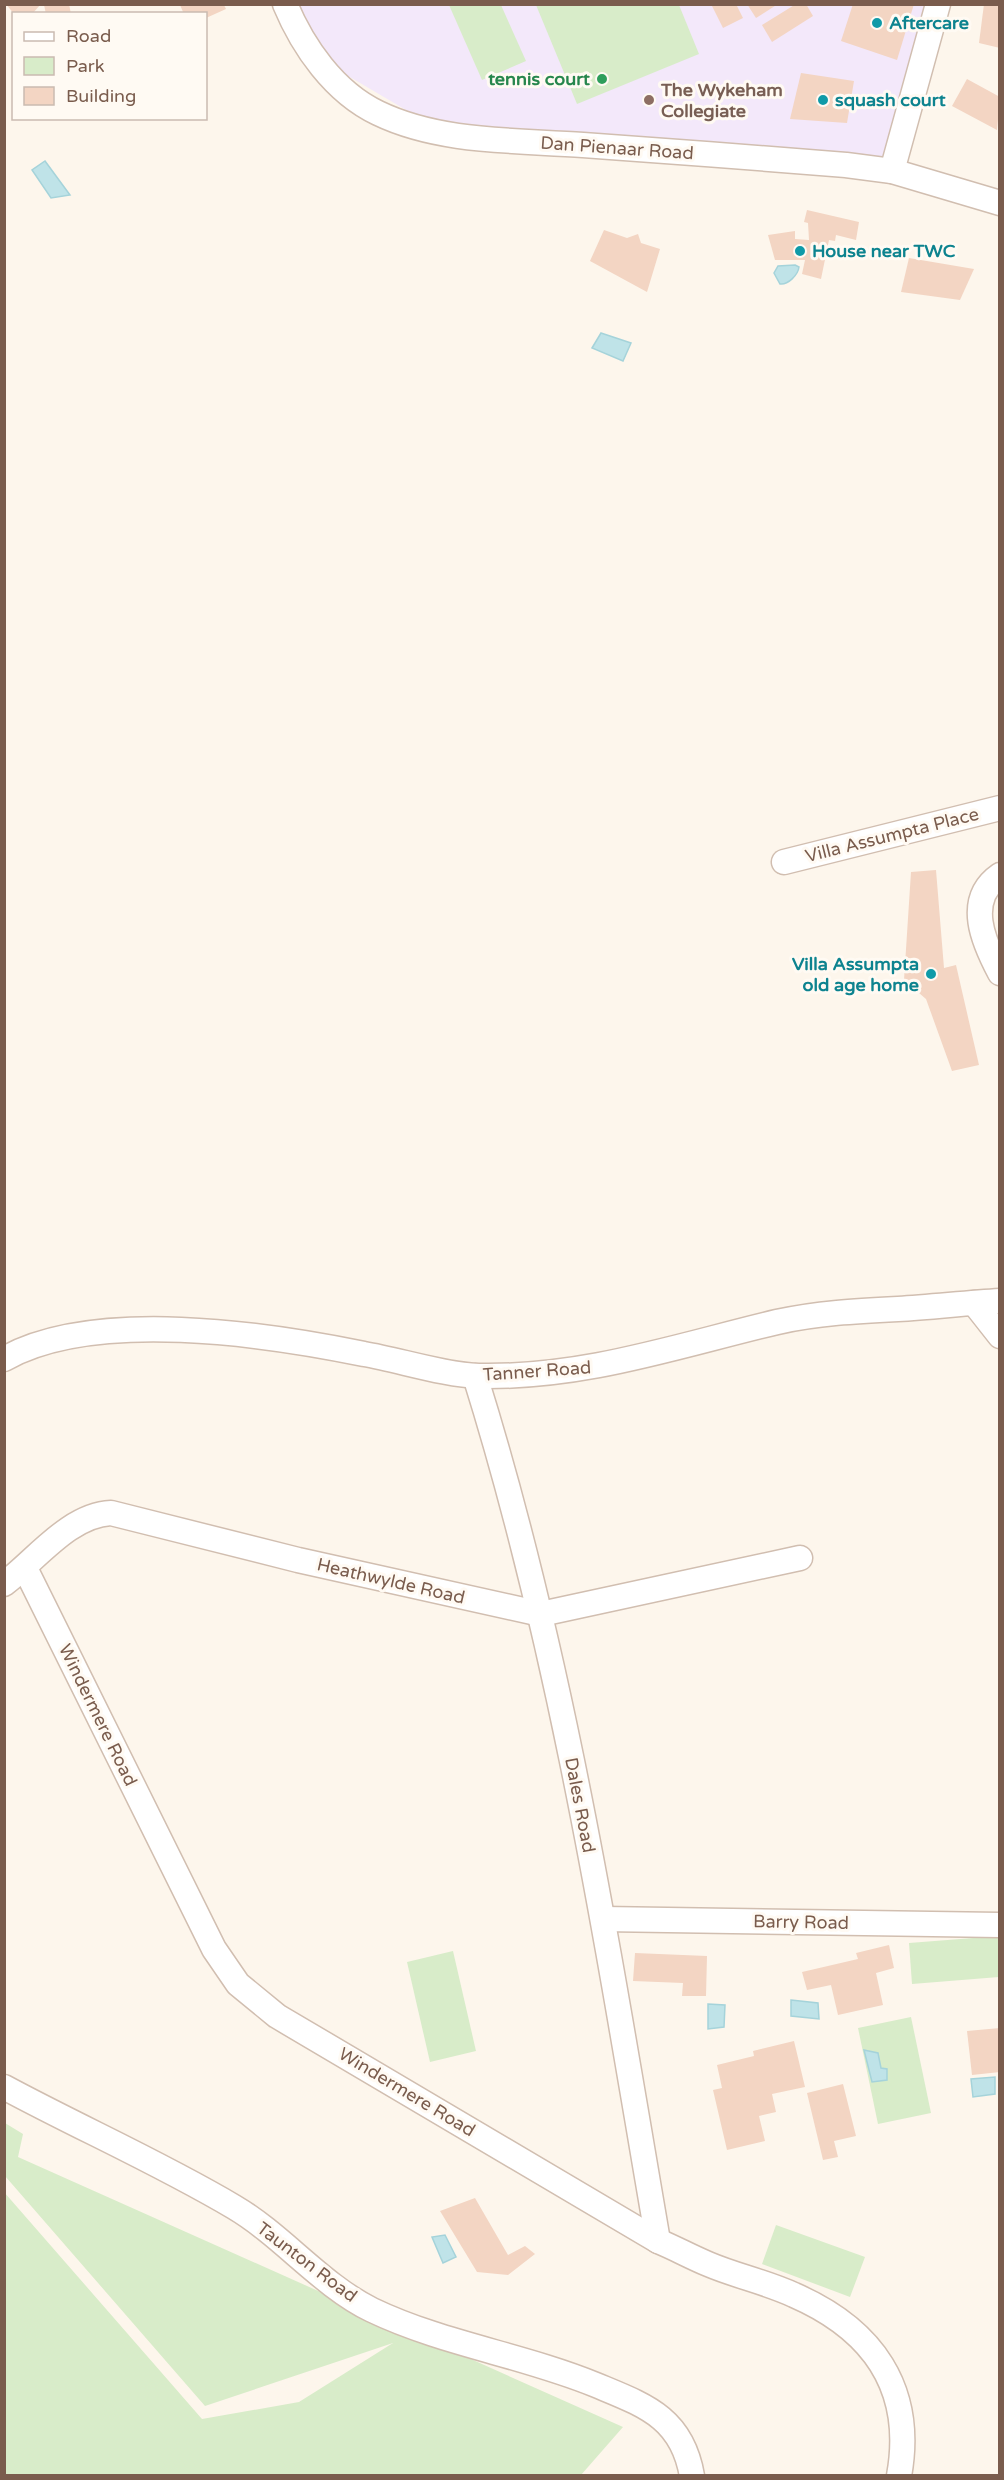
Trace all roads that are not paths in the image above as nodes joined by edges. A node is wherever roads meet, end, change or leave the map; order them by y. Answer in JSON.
{"nodes":[{"id":1,"x":285,"y":4,"type":"edge"},
{"id":2,"x":938,"y":4,"type":"edge"},
{"id":3,"x":892,"y":171,"type":"junction"},
{"id":4,"x":999,"y":203,"type":"edge"},
{"id":5,"x":999,"y":808,"type":"edge"},
{"id":6,"x":784,"y":862,"type":"dead end"},
{"id":7,"x":999,"y":875,"type":"edge"},
{"id":8,"x":999,"y":973,"type":"edge"},
{"id":9,"x":999,"y":1302,"type":"edge"},
{"id":10,"x":974,"y":1303,"type":"junction"},
{"id":11,"x":999,"y":1336,"type":"edge"},
{"id":12,"x":4,"y":1359,"type":"edge"},
{"id":13,"x":475,"y":1376,"type":"junction"},
{"id":14,"x":800,"y":1558,"type":"dead end"},
{"id":15,"x":25,"y":1568,"type":"junction"},
{"id":16,"x":4,"y":1584,"type":"edge"},
{"id":17,"x":541,"y":1614,"type":"junction"},
{"id":18,"x":603,"y":1919,"type":"junction"},
{"id":19,"x":999,"y":1925,"type":"edge"},
{"id":20,"x":4,"y":2087,"type":"edge"},
{"id":21,"x":658,"y":2241,"type":"junction"},
{"id":22,"x":692,"y":2475,"type":"edge"},
{"id":23,"x":899,"y":2475,"type":"edge"}],
"edges":[{"from":1,"to":3,"type":"street","name":"Dan Pienaar Road"},
{"from":2,"to":3,"type":"street"},
{"from":3,"to":4,"type":"street","name":"Dan Pienaar Road"},
{"from":5,"to":6,"type":"street","name":"Villa Assumpta Place"},
{"from":7,"to":8,"type":"street"},
{"from":9,"to":10,"type":"street","name":"Tanner Road"},
{"from":10,"to":11,"type":"street"},
{"from":10,"to":13,"type":"street","name":"Tanner Road"},
{"from":12,"to":13,"type":"street","name":"Tanner Road"},
{"from":13,"to":17,"type":"street","name":"Dales Road"},
{"from":14,"to":17,"type":"street","name":"Heathwylde Road"},
{"from":15,"to":16,"type":"street","name":"Heathwylde Road"},
{"from":15,"to":17,"type":"street","name":"Heathwylde Road"},
{"from":15,"to":21,"type":"street","name":"Windermere Road"},
{"from":17,"to":18,"type":"street","name":"Dales Road"},
{"from":18,"to":19,"type":"street","name":"Barry Road"},
{"from":18,"to":21,"type":"street","name":"Dales Road"},
{"from":20,"to":22,"type":"street","name":"Taunton Road"},
{"from":21,"to":23,"type":"street","name":"Windermere Road"}]}
